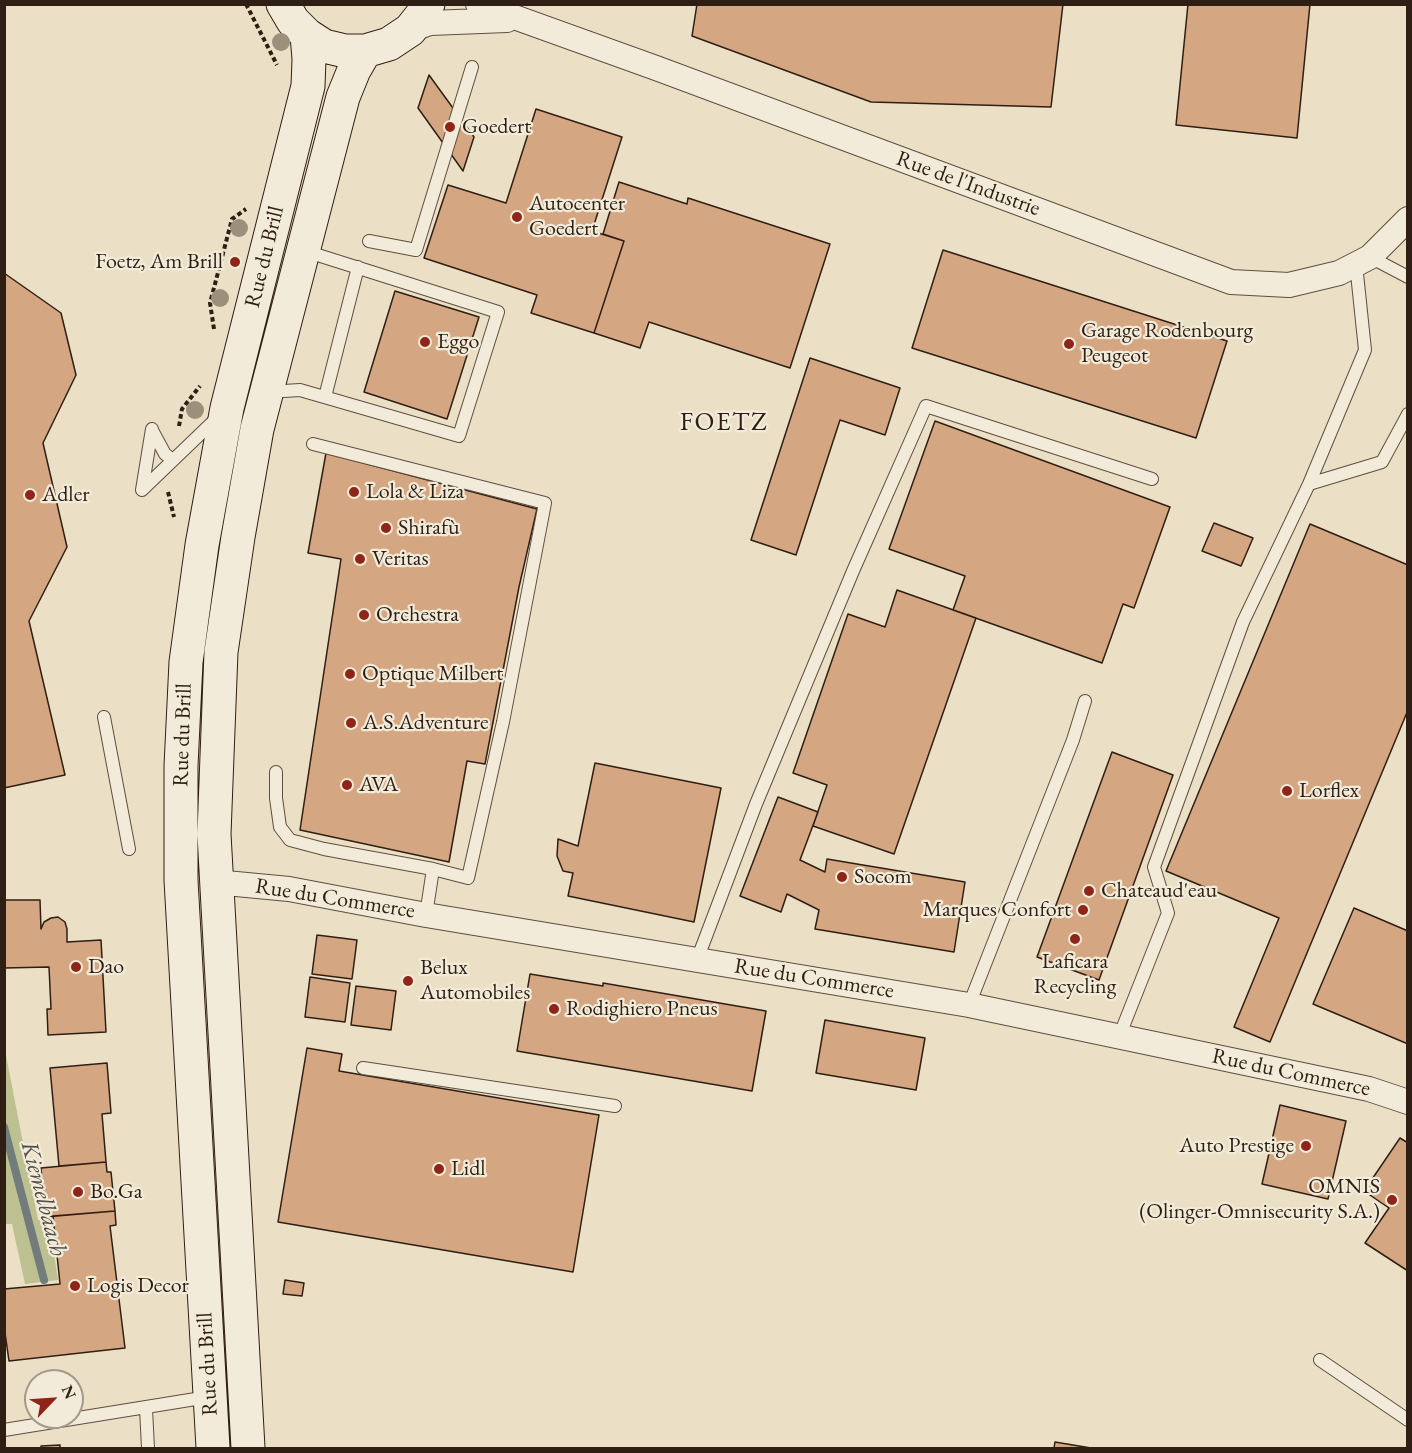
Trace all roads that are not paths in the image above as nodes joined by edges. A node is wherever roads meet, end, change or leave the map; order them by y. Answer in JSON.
{"nodes":[{"id":1,"x":283,"y":4,"type":"edge"},
{"id":2,"x":478,"y":4,"type":"edge"},
{"id":3,"x":419,"y":17,"type":"edge"},
{"id":4,"x":519,"y":19,"type":"junction"},
{"id":5,"x":307,"y":35,"type":"junction"},
{"id":6,"x":365,"y":51,"type":"junction"},
{"id":7,"x":472,"y":67,"type":"dead end"},
{"id":8,"x":1407,"y":219,"type":"edge"},
{"id":9,"x":369,"y":241,"type":"dead end"},
{"id":10,"x":303,"y":250,"type":"junction"},
{"id":11,"x":1363,"y":260,"type":"junction"},
{"id":12,"x":358,"y":267,"type":"junction"},
{"id":13,"x":1407,"y":277,"type":"edge"},
{"id":14,"x":266,"y":392,"type":"junction"},
{"id":15,"x":325,"y":397,"type":"junction"},
{"id":16,"x":227,"y":408,"type":"junction"},
{"id":17,"x":1407,"y":414,"type":"edge"},
{"id":18,"x":313,"y":444,"type":"dead end"},
{"id":19,"x":173,"y":460,"type":"junction"},
{"id":20,"x":1152,"y":479,"type":"dead end"},
{"id":21,"x":1309,"y":484,"type":"junction"},
{"id":22,"x":1085,"y":701,"type":"dead end"},
{"id":23,"x":104,"y":717,"type":"dead end"},
{"id":24,"x":276,"y":772,"type":"dead end"},
{"id":25,"x":129,"y":849,"type":"dead end"},
{"id":26,"x":433,"y":869,"type":"junction"},
{"id":27,"x":215,"y":882,"type":"junction"},
{"id":28,"x":426,"y":915,"type":"junction"},
{"id":29,"x":697,"y":960,"type":"junction"},
{"id":30,"x":969,"y":1005,"type":"junction"},
{"id":31,"x":1119,"y":1036,"type":"junction"},
{"id":32,"x":363,"y":1068,"type":"dead end"},
{"id":33,"x":1407,"y":1102,"type":"edge"},
{"id":34,"x":615,"y":1106,"type":"dead end"},
{"id":35,"x":1320,"y":1360,"type":"dead end"},
{"id":36,"x":210,"y":1397,"type":"junction"},
{"id":37,"x":146,"y":1408,"type":"junction"},
{"id":38,"x":1407,"y":1420,"type":"edge"},
{"id":39,"x":4,"y":1430,"type":"edge"},
{"id":40,"x":148,"y":1449,"type":"edge"},
{"id":41,"x":213,"y":1449,"type":"edge"},
{"id":42,"x":248,"y":1449,"type":"edge"}],
"edges":[{"from":1,"to":5,"type":"main road"},
{"from":2,"to":4,"type":"street","name":"Rue de l'Industrie"},
{"from":3,"to":4,"type":"street","name":"Rue de l'Industrie"},
{"from":3,"to":6,"type":"main road"},
{"from":4,"to":11,"type":"street","name":"Rue de l'Industrie"},
{"from":5,"to":6,"type":"main road"},
{"from":5,"to":16,"type":"main road","name":"Rue du Brill"},
{"from":6,"to":10,"type":"main road","name":"Rue du Brill"},
{"from":7,"to":9,"type":"lane"},
{"from":8,"to":11,"type":"street","name":"Rue de l'Industrie"},
{"from":10,"to":12,"type":"lane"},
{"from":10,"to":14,"type":"main road","name":"Rue du Brill"},
{"from":11,"to":13,"type":"lane"},
{"from":11,"to":21,"type":"lane"},
{"from":12,"to":15,"type":"lane"},
{"from":12,"to":15,"type":"lane"},
{"from":14,"to":15,"type":"lane"},
{"from":14,"to":27,"type":"main road","name":"Rue du Brill"},
{"from":16,"to":19,"type":"lane"},
{"from":16,"to":36,"type":"main road","name":"Rue du Brill"},
{"from":17,"to":21,"type":"lane"},
{"from":18,"to":26,"type":"lane"},
{"from":19,"to":19,"type":"lane"},
{"from":20,"to":29,"type":"lane"},
{"from":21,"to":31,"type":"lane"},
{"from":22,"to":30,"type":"lane"},
{"from":23,"to":25,"type":"lane"},
{"from":24,"to":26,"type":"lane"},
{"from":26,"to":28,"type":"lane"},
{"from":27,"to":28,"type":"street","name":"Rue du Commerce"},
{"from":27,"to":42,"type":"main road","name":"Rue du Brill"},
{"from":28,"to":29,"type":"street","name":"Rue du Commerce"},
{"from":29,"to":30,"type":"street","name":"Rue du Commerce"},
{"from":30,"to":31,"type":"street","name":"Rue du Commerce"},
{"from":31,"to":33,"type":"street","name":"Rue du Commerce"},
{"from":32,"to":34,"type":"lane"},
{"from":35,"to":38,"type":"lane"},
{"from":36,"to":37,"type":"lane"},
{"from":36,"to":41,"type":"main road","name":"Rue du Brill"},
{"from":37,"to":39,"type":"lane"},
{"from":37,"to":40,"type":"lane"}]}
